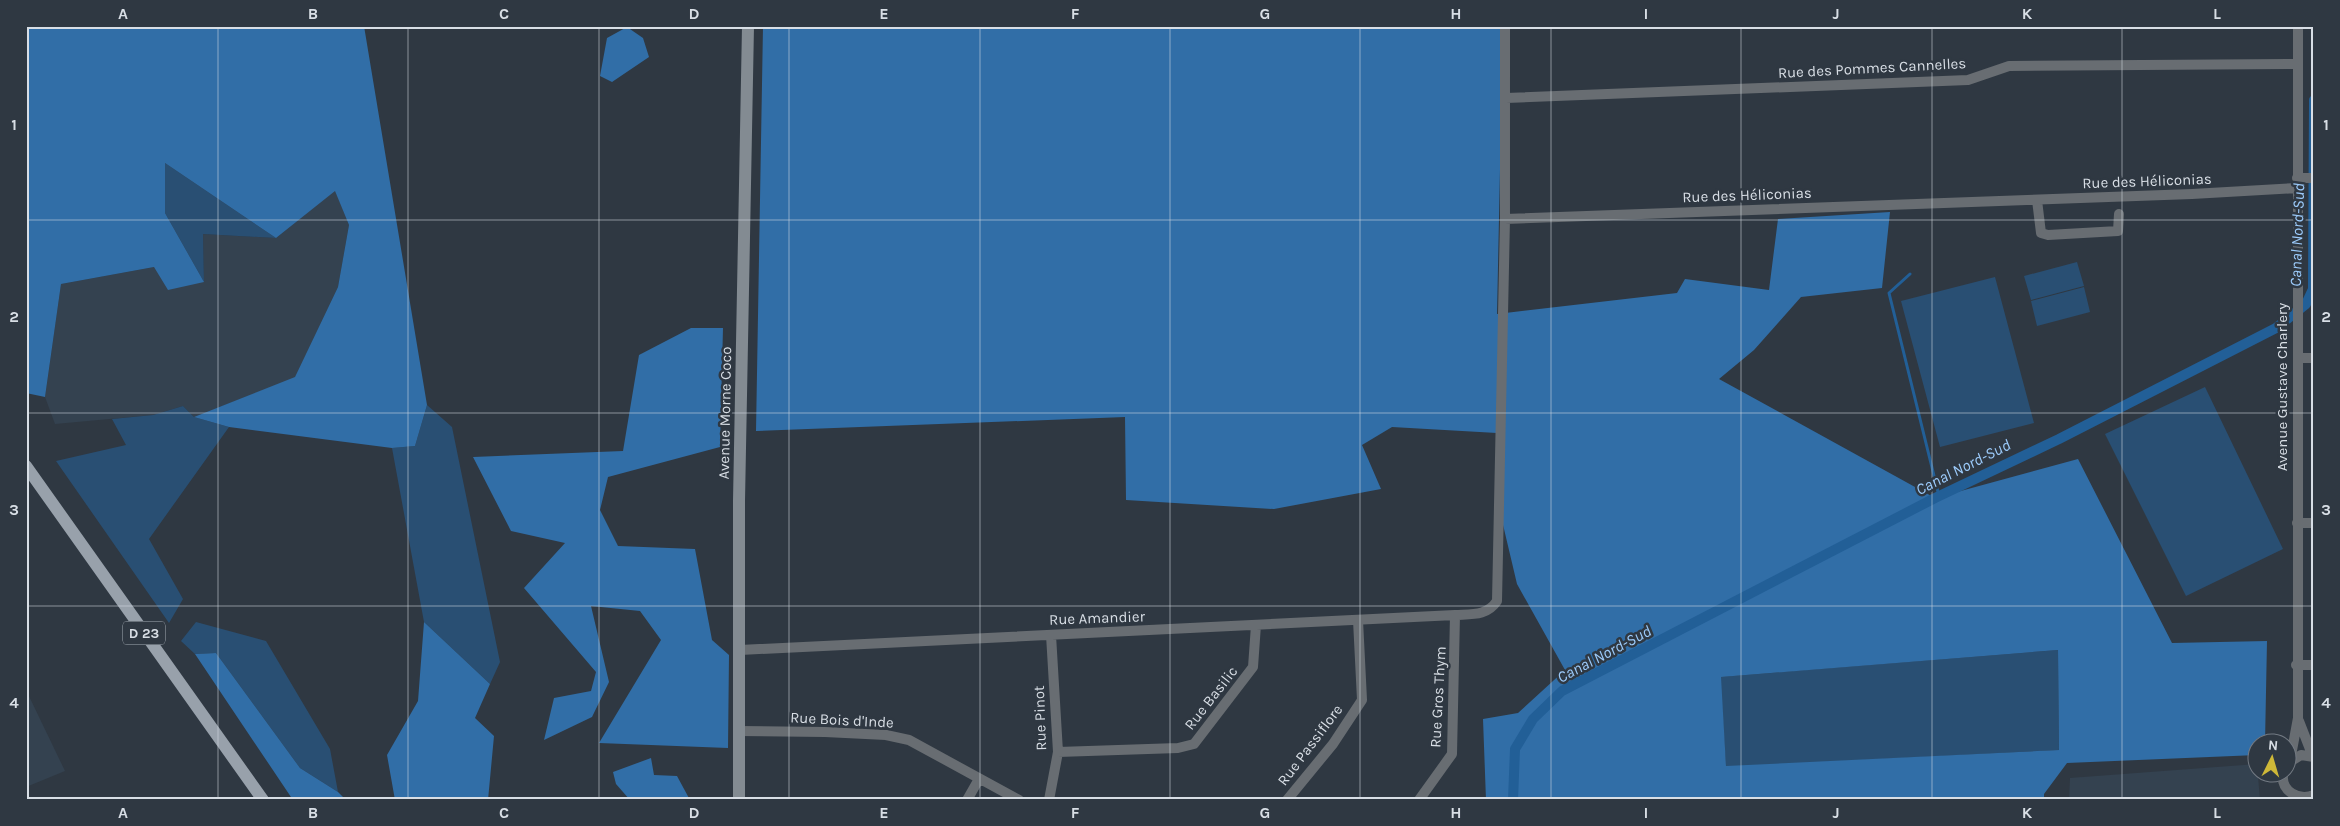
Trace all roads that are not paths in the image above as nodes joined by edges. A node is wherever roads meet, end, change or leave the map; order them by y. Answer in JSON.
{"nodes":[{"id":1,"x":748,"y":26,"type":"edge"},
{"id":2,"x":1505,"y":26,"type":"edge"},
{"id":3,"x":2298,"y":26,"type":"edge"},
{"id":4,"x":2298,"y":64,"type":"junction"},
{"id":5,"x":1506,"y":98,"type":"junction"},
{"id":6,"x":2314,"y":178,"type":"edge"},
{"id":7,"x":2299,"y":181,"type":"junction"},
{"id":8,"x":2037,"y":200,"type":"junction"},
{"id":9,"x":2119,"y":214,"type":"dead end"},
{"id":10,"x":1505,"y":218,"type":"junction"},
{"id":11,"x":2305,"y":358,"type":"edge"},
{"id":12,"x":26,"y":466,"type":"edge"},
{"id":13,"x":2298,"y":523,"type":"junction"},
{"id":14,"x":2314,"y":523,"type":"edge"},
{"id":15,"x":1455,"y":616,"type":"junction"},
{"id":16,"x":1358,"y":620,"type":"junction"},
{"id":17,"x":1256,"y":625,"type":"junction"},
{"id":18,"x":1051,"y":635,"type":"junction"},
{"id":19,"x":740,"y":650,"type":"junction"},
{"id":20,"x":2296,"y":665,"type":"junction"},
{"id":21,"x":2314,"y":665,"type":"edge"},
{"id":22,"x":2298,"y":718,"type":"junction"},
{"id":23,"x":738,"y":731,"type":"junction"},
{"id":24,"x":2295,"y":734,"type":"edge"},
{"id":25,"x":1058,"y":752,"type":"junction"},
{"id":26,"x":2298,"y":757,"type":"edge"},
{"id":27,"x":2313,"y":757,"type":"edge"},
{"id":28,"x":979,"y":779,"type":"junction"},
{"id":29,"x":2284,"y":784,"type":"edge"},
{"id":30,"x":2314,"y":796,"type":"edge"},
{"id":31,"x":2295,"y":797,"type":"edge"},
{"id":32,"x":263,"y":800,"type":"edge"},
{"id":33,"x":739,"y":800,"type":"edge"},
{"id":34,"x":967,"y":800,"type":"edge"},
{"id":35,"x":1019,"y":800,"type":"edge"},
{"id":36,"x":1049,"y":800,"type":"edge"},
{"id":37,"x":1287,"y":800,"type":"edge"},
{"id":38,"x":1419,"y":800,"type":"edge"}],
"edges":[{"from":1,"to":19,"type":"street","name":"Avenue Morne Coco"},
{"from":2,"to":5,"type":"street","name":"Rue Amandier"},
{"from":3,"to":4,"type":"street","name":"Avenue Gustave Charlery"},
{"from":4,"to":5,"type":"street","name":"Rue des Pommes Cannelles"},
{"from":4,"to":7,"type":"street","name":"Avenue Gustave Charlery"},
{"from":5,"to":10,"type":"street","name":"Rue Amandier"},
{"from":6,"to":7,"type":"street","name":"Rue des Héliconias"},
{"from":7,"to":8,"type":"street","name":"Rue des Héliconias"},
{"from":7,"to":11,"type":"street","name":"Avenue Gustave Charlery"},
{"from":8,"to":9,"type":"street"},
{"from":8,"to":10,"type":"street","name":"Rue des Héliconias"},
{"from":10,"to":15,"type":"street","name":"Rue Amandier"},
{"from":11,"to":13,"type":"street","name":"Avenue Gustave Charlery"},
{"from":12,"to":32,"type":"main road","number":"D 23"},
{"from":13,"to":14,"type":"street"},
{"from":13,"to":20,"type":"street","name":"Avenue Gustave Charlery"},
{"from":15,"to":16,"type":"street","name":"Rue Amandier"},
{"from":15,"to":38,"type":"street","name":"Rue Gros Thym"},
{"from":16,"to":17,"type":"street","name":"Rue Amandier"},
{"from":16,"to":37,"type":"street","name":"Rue Passiflore"},
{"from":17,"to":18,"type":"street","name":"Rue Amandier"},
{"from":17,"to":25,"type":"street","name":"Rue Basilic"},
{"from":18,"to":19,"type":"street","name":"Rue Amandier"},
{"from":18,"to":25,"type":"street","name":"Rue Pinot"},
{"from":19,"to":23,"type":"street","name":"Avenue Morne Coco"},
{"from":20,"to":21,"type":"street"},
{"from":20,"to":22,"type":"street","name":"Avenue Gustave Charlery"},
{"from":22,"to":24,"type":"street","name":"Avenue Gustave Charlery"},
{"from":22,"to":27,"type":"street","name":"Avenue Gustave Charlery"},
{"from":23,"to":28,"type":"street","name":"Rue Bois d'Inde"},
{"from":23,"to":33,"type":"street","name":"Avenue Morne Coco"},
{"from":25,"to":36,"type":"street","name":"Rue Pinot"},
{"from":26,"to":27,"type":"street"},
{"from":28,"to":34,"type":"street"},
{"from":28,"to":35,"type":"street","name":"Rue Bois d'Inde"},
{"from":29,"to":31,"type":"street"},
{"from":30,"to":31,"type":"street"}]}
